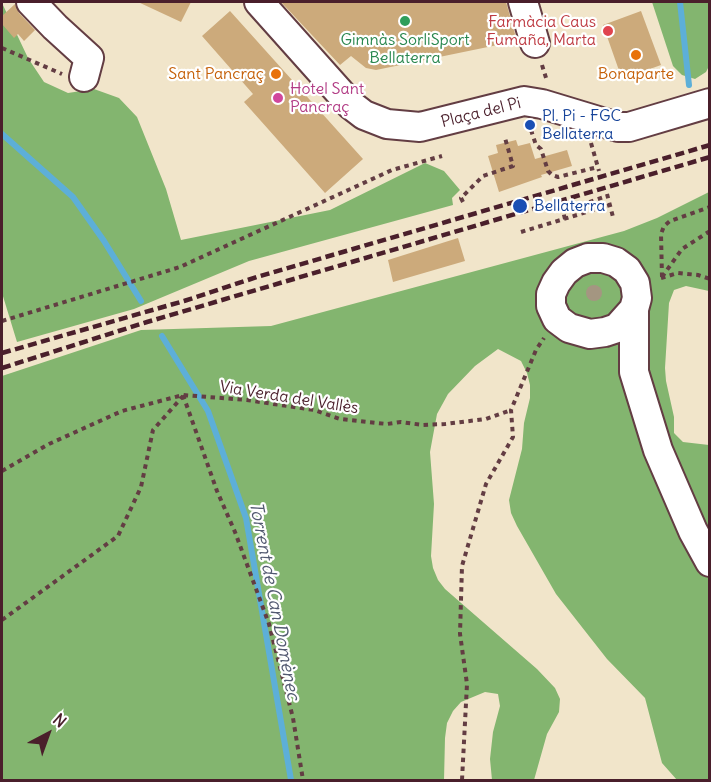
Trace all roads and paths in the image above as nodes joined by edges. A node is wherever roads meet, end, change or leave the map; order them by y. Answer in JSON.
{"nodes":[{"id":1,"x":31,"y":2,"type":"edge"},
{"id":2,"x":259,"y":2,"type":"edge"},
{"id":3,"x":523,"y":2,"type":"edge"},
{"id":4,"x":535,"y":43,"type":"joint"},
{"id":5,"x":2,"y":48,"type":"edge"},
{"id":6,"x":84,"y":77,"type":"joint"},
{"id":7,"x":710,"y":103,"type":"edge"},
{"id":8,"x":555,"y":107,"type":"junction"},
{"id":9,"x":531,"y":130,"type":"dead end"},
{"id":10,"x":505,"y":138,"type":"dead end"},
{"id":11,"x":590,"y":139,"type":"dead end"},
{"id":12,"x":442,"y":156,"type":"dead end"},
{"id":13,"x":463,"y":202,"type":"dead end"},
{"id":14,"x":610,"y":205,"type":"junction"},
{"id":15,"x":710,"y":207,"type":"edge"},
{"id":16,"x":613,"y":217,"type":"dead end"},
{"id":17,"x":565,"y":219,"type":"junction"},
{"id":18,"x":710,"y":231,"type":"edge"},
{"id":19,"x":521,"y":232,"type":"dead end"},
{"id":20,"x":662,"y":278,"type":"junction"},
{"id":21,"x":710,"y":279,"type":"edge"},
{"id":22,"x":634,"y":309,"type":"junction"},
{"id":23,"x":2,"y":321,"type":"edge"},
{"id":24,"x":590,"y":334,"type":"junction"},
{"id":25,"x":546,"y":335,"type":"dead end"},
{"id":26,"x":634,"y":372,"type":"junction"},
{"id":27,"x":183,"y":396,"type":"junction"},
{"id":28,"x":511,"y":410,"type":"junction"},
{"id":29,"x":2,"y":471,"type":"edge"},
{"id":30,"x":710,"y":562,"type":"edge"},
{"id":31,"x":2,"y":620,"type":"edge"},
{"id":32,"x":303,"y":780,"type":"edge"},
{"id":33,"x":462,"y":780,"type":"edge"}],
"edges":[{"from":1,"to":6,"type":"street"},
{"from":2,"to":8,"type":"street","name":"Plaça del Pi"},
{"from":3,"to":4,"type":"street"},
{"from":4,"to":8,"type":"path"},
{"from":5,"to":6,"type":"path"},
{"from":7,"to":8,"type":"street","name":"Plaça del Pi"},
{"from":9,"to":11,"type":"path"},
{"from":10,"to":13,"type":"path"},
{"from":12,"to":23,"type":"path"},
{"from":14,"to":16,"type":"path"},
{"from":14,"to":17,"type":"path"},
{"from":14,"to":17,"type":"path"},
{"from":15,"to":20,"type":"path"},
{"from":17,"to":19,"type":"path"},
{"from":18,"to":20,"type":"path"},
{"from":20,"to":21,"type":"path"},
{"from":22,"to":24,"type":"street"},
{"from":22,"to":24,"type":"street"},
{"from":22,"to":26,"type":"street"},
{"from":24,"to":26,"type":"street"},
{"from":25,"to":28,"type":"path"},
{"from":26,"to":30,"type":"street"},
{"from":27,"to":28,"type":"path","name":"Via Verda del Vallès"},
{"from":27,"to":29,"type":"path","name":"Via Verda del Vallès"},
{"from":27,"to":31,"type":"path"},
{"from":27,"to":32,"type":"path"},
{"from":28,"to":33,"type":"path"}]}
